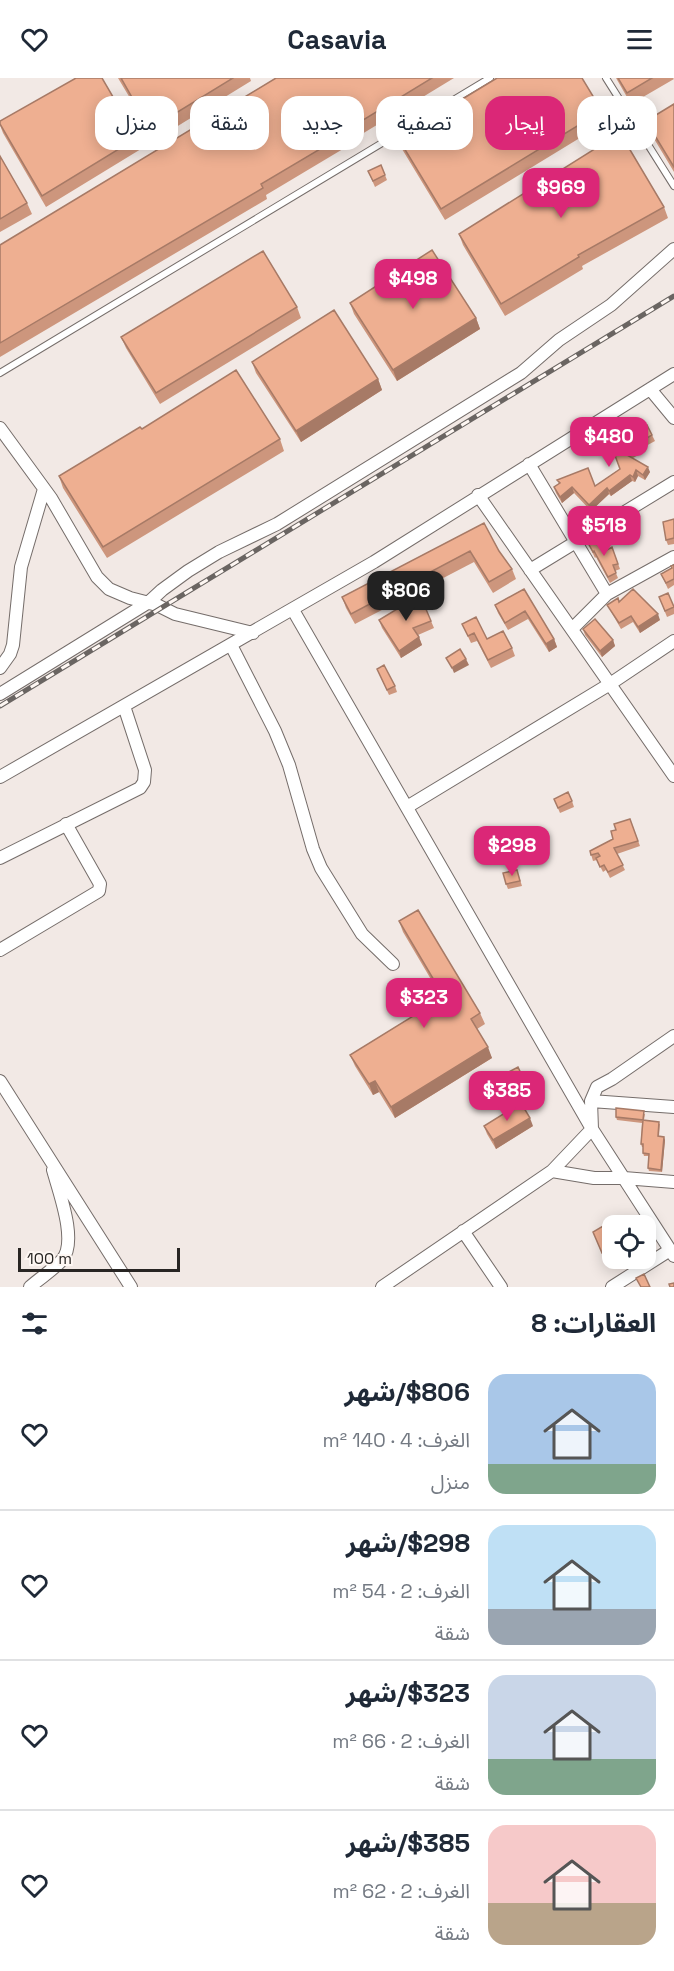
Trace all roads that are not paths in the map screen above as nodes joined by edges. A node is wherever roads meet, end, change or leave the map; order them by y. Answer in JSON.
{"nodes":[{"id":1,"x":490,"y":78,"type":"edge"},
{"id":2,"x":606,"y":78,"type":"edge"},
{"id":3,"x":674,"y":186,"type":"edge"},
{"id":4,"x":674,"y":249,"type":"edge"},
{"id":5,"x":0,"y":373,"type":"edge"},
{"id":6,"x":672,"y":376,"type":"edge"},
{"id":7,"x":650,"y":389,"type":"junction"},
{"id":8,"x":674,"y":418,"type":"edge"},
{"id":9,"x":0,"y":428,"type":"edge"},
{"id":10,"x":529,"y":464,"type":"junction"},
{"id":11,"x":674,"y":482,"type":"edge"},
{"id":12,"x":44,"y":489,"type":"junction"},
{"id":13,"x":478,"y":495,"type":"junction"},
{"id":14,"x":577,"y":542,"type":"junction"},
{"id":15,"x":674,"y":556,"type":"edge"},
{"id":16,"x":530,"y":570,"type":"junction"},
{"id":17,"x":607,"y":594,"type":"junction"},
{"id":18,"x":149,"y":602,"type":"junction"},
{"id":19,"x":293,"y":610,"type":"junction"},
{"id":20,"x":572,"y":629,"type":"junction"},
{"id":21,"x":253,"y":633,"type":"junction"},
{"id":22,"x":674,"y":641,"type":"edge"},
{"id":23,"x":231,"y":645,"type":"junction"},
{"id":24,"x":0,"y":668,"type":"edge"},
{"id":25,"x":610,"y":684,"type":"junction"},
{"id":26,"x":0,"y":694,"type":"edge"},
{"id":27,"x":124,"y":706,"type":"junction"},
{"id":28,"x":674,"y":776,"type":"edge"},
{"id":29,"x":0,"y":777,"type":"edge"},
{"id":30,"x":407,"y":807,"type":"junction"},
{"id":31,"x":66,"y":824,"type":"junction"},
{"id":32,"x":0,"y":858,"type":"edge"},
{"id":33,"x":0,"y":950,"type":"edge"},
{"id":34,"x":393,"y":964,"type":"dead end"},
{"id":35,"x":674,"y":1036,"type":"edge"},
{"id":36,"x":0,"y":1082,"type":"edge"},
{"id":37,"x":591,"y":1101,"type":"junction"},
{"id":38,"x":674,"y":1107,"type":"edge"},
{"id":39,"x":592,"y":1129,"type":"junction"},
{"id":40,"x":51,"y":1161,"type":"junction"},
{"id":41,"x":552,"y":1171,"type":"junction"},
{"id":42,"x":624,"y":1178,"type":"junction"},
{"id":43,"x":674,"y":1182,"type":"edge"},
{"id":44,"x":463,"y":1231,"type":"junction"},
{"id":45,"x":672,"y":1253,"type":"edge"},
{"id":46,"x":30,"y":1287,"type":"edge"},
{"id":47,"x":131,"y":1287,"type":"edge"},
{"id":48,"x":382,"y":1287,"type":"edge"},
{"id":49,"x":501,"y":1287,"type":"edge"},
{"id":50,"x":612,"y":1287,"type":"edge"}],
"edges":[{"from":1,"to":5,"type":"lane"},
{"from":2,"to":3,"type":"lane"},
{"from":4,"to":18,"type":"street"},
{"from":6,"to":7,"type":"street"},
{"from":7,"to":8,"type":"street"},
{"from":7,"to":10,"type":"street"},
{"from":9,"to":12,"type":"street"},
{"from":10,"to":13,"type":"street"},
{"from":10,"to":14,"type":"street"},
{"from":11,"to":14,"type":"street"},
{"from":12,"to":18,"type":"street"},
{"from":12,"to":24,"type":"street"},
{"from":13,"to":16,"type":"street"},
{"from":13,"to":19,"type":"street"},
{"from":14,"to":16,"type":"street"},
{"from":14,"to":17,"type":"street"},
{"from":15,"to":17,"type":"street"},
{"from":16,"to":20,"type":"street"},
{"from":17,"to":20,"type":"street"},
{"from":18,"to":21,"type":"street"},
{"from":18,"to":26,"type":"street"},
{"from":19,"to":21,"type":"street"},
{"from":19,"to":30,"type":"street"},
{"from":20,"to":25,"type":"street"},
{"from":21,"to":23,"type":"street"},
{"from":22,"to":25,"type":"street"},
{"from":23,"to":27,"type":"street"},
{"from":23,"to":34,"type":"street"},
{"from":25,"to":28,"type":"street"},
{"from":25,"to":30,"type":"street"},
{"from":27,"to":29,"type":"street"},
{"from":27,"to":31,"type":"street"},
{"from":30,"to":39,"type":"street"},
{"from":31,"to":32,"type":"street"},
{"from":31,"to":33,"type":"street"},
{"from":35,"to":37,"type":"street"},
{"from":36,"to":40,"type":"street"},
{"from":37,"to":38,"type":"street"},
{"from":37,"to":39,"type":"street"},
{"from":39,"to":41,"type":"street"},
{"from":39,"to":42,"type":"street"},
{"from":40,"to":46,"type":"street"},
{"from":40,"to":47,"type":"street"},
{"from":41,"to":42,"type":"street"},
{"from":41,"to":44,"type":"street"},
{"from":42,"to":43,"type":"street"},
{"from":42,"to":45,"type":"street"},
{"from":44,"to":48,"type":"street"},
{"from":44,"to":49,"type":"street"},
{"from":45,"to":50,"type":"street"}]}
